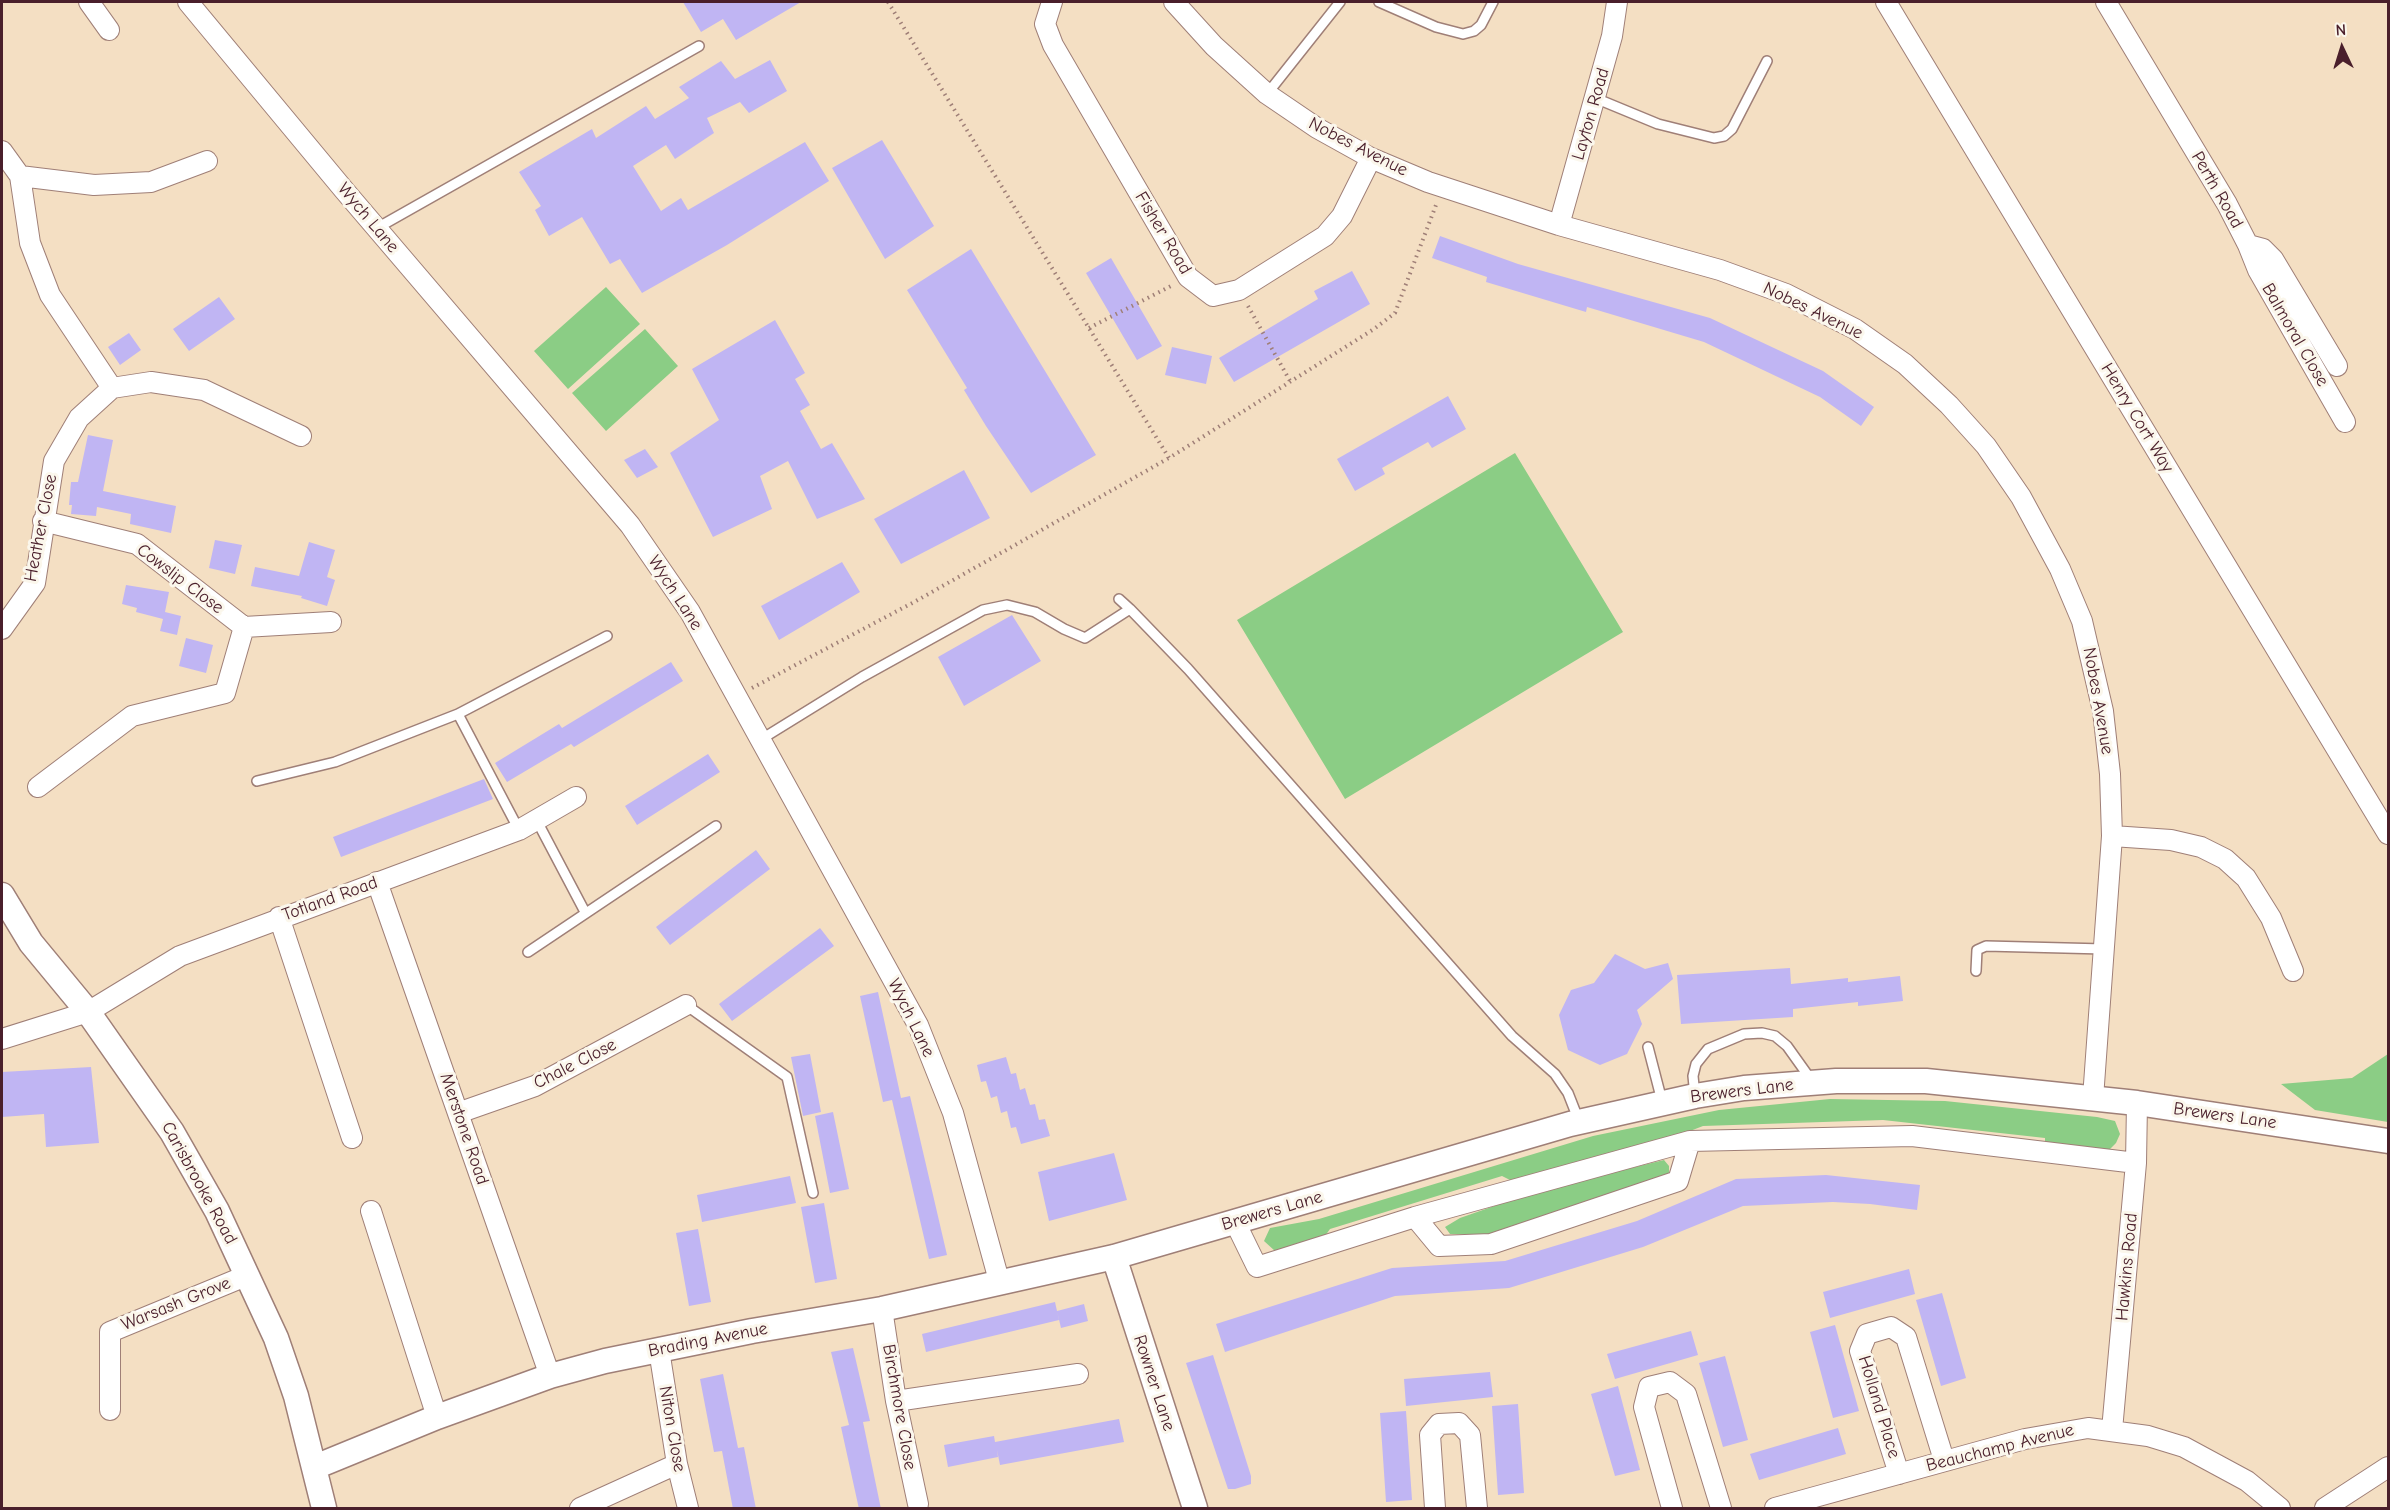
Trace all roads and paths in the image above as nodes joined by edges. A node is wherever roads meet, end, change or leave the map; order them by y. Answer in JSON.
{"nodes":[{"id":1,"x":89,"y":2,"type":"edge"},
{"id":2,"x":188,"y":2,"type":"edge"},
{"id":3,"x":888,"y":2,"type":"edge"},
{"id":4,"x":1052,"y":2,"type":"edge"},
{"id":5,"x":1174,"y":2,"type":"edge"},
{"id":6,"x":1340,"y":2,"type":"edge"},
{"id":7,"x":1379,"y":2,"type":"edge"},
{"id":8,"x":1493,"y":2,"type":"edge"},
{"id":9,"x":1617,"y":2,"type":"edge"},
{"id":10,"x":1886,"y":2,"type":"edge"},
{"id":11,"x":2110,"y":3,"type":"edge"},
{"id":12,"x":110,"y":30,"type":"dead end"},
{"id":13,"x":699,"y":46,"type":"dead end"},
{"id":14,"x":1767,"y":61,"type":"dead end"},
{"id":15,"x":1267,"y":94,"type":"junction"},
{"id":16,"x":1595,"y":98,"type":"junction"},
{"id":17,"x":2,"y":151,"type":"edge"},
{"id":18,"x":1371,"y":158,"type":"junction"},
{"id":19,"x":207,"y":161,"type":"dead end"},
{"id":20,"x":20,"y":177,"type":"junction"},
{"id":21,"x":1442,"y":186,"type":"junction"},
{"id":22,"x":1559,"y":225,"type":"junction"},
{"id":23,"x":377,"y":228,"type":"junction"},
{"id":24,"x":2248,"y":245,"type":"junction"},
{"id":25,"x":1188,"y":277,"type":"junction"},
{"id":26,"x":1239,"y":290,"type":"junction"},
{"id":27,"x":1089,"y":328,"type":"junction"},
{"id":28,"x":2337,"y":366,"type":"dead end"},
{"id":29,"x":1290,"y":381,"type":"junction"},
{"id":30,"x":112,"y":388,"type":"junction"},
{"id":31,"x":2345,"y":422,"type":"dead end"},
{"id":32,"x":302,"y":436,"type":"dead end"},
{"id":33,"x":1169,"y":458,"type":"junction"},
{"id":34,"x":44,"y":521,"type":"junction"},
{"id":35,"x":1119,"y":599,"type":"dead end"},
{"id":36,"x":1130,"y":609,"type":"junction"},
{"id":37,"x":331,"y":622,"type":"dead end"},
{"id":38,"x":244,"y":627,"type":"junction"},
{"id":39,"x":2,"y":629,"type":"edge"},
{"id":40,"x":607,"y":636,"type":"dead end"},
{"id":41,"x":736,"y":697,"type":"junction"},
{"id":42,"x":458,"y":714,"type":"junction"},
{"id":43,"x":760,"y":740,"type":"junction"},
{"id":44,"x":257,"y":781,"type":"dead end"},
{"id":45,"x":39,"y":787,"type":"dead end"},
{"id":46,"x":576,"y":797,"type":"dead end"},
{"id":47,"x":528,"y":825,"type":"junction"},
{"id":48,"x":716,"y":826,"type":"dead end"},
{"id":49,"x":2388,"y":834,"type":"edge"},
{"id":50,"x":2112,"y":836,"type":"junction"},
{"id":51,"x":377,"y":882,"type":"junction"},
{"id":52,"x":3,"y":900,"type":"edge"},
{"id":53,"x":585,"y":912,"type":"junction"},
{"id":54,"x":279,"y":917,"type":"junction"},
{"id":55,"x":2104,"y":949,"type":"junction"},
{"id":56,"x":528,"y":952,"type":"dead end"},
{"id":57,"x":1976,"y":970,"type":"dead end"},
{"id":58,"x":2293,"y":971,"type":"dead end"},
{"id":59,"x":686,"y":1005,"type":"joint"},
{"id":60,"x":88,"y":1012,"type":"junction"},
{"id":61,"x":2,"y":1039,"type":"edge"},
{"id":62,"x":1648,"y":1047,"type":"dead end"},
{"id":63,"x":1813,"y":1082,"type":"junction"},
{"id":64,"x":1695,"y":1096,"type":"junction"},
{"id":65,"x":2093,"y":1098,"type":"junction"},
{"id":66,"x":1662,"y":1101,"type":"junction"},
{"id":67,"x":2137,"y":1103,"type":"junction"},
{"id":68,"x":458,"y":1113,"type":"junction"},
{"id":69,"x":1579,"y":1121,"type":"junction"},
{"id":70,"x":352,"y":1138,"type":"dead end"},
{"id":71,"x":1690,"y":1140,"type":"junction"},
{"id":72,"x":2388,"y":1141,"type":"edge"},
{"id":73,"x":2136,"y":1162,"type":"junction"},
{"id":74,"x":813,"y":1193,"type":"dead end"},
{"id":75,"x":371,"y":1211,"type":"dead end"},
{"id":76,"x":1415,"y":1217,"type":"junction"},
{"id":77,"x":1235,"y":1221,"type":"junction"},
{"id":78,"x":1114,"y":1257,"type":"junction"},
{"id":79,"x":248,"y":1275,"type":"junction"},
{"id":80,"x":1000,"y":1284,"type":"junction"},
{"id":81,"x":882,"y":1309,"type":"junction"},
{"id":82,"x":659,"y":1350,"type":"junction"},
{"id":83,"x":1078,"y":1374,"type":"dead end"},
{"id":84,"x":550,"y":1376,"type":"junction"},
{"id":85,"x":896,"y":1401,"type":"junction"},
{"id":86,"x":110,"y":1410,"type":"dead end"},
{"id":87,"x":437,"y":1417,"type":"junction"},
{"id":88,"x":2112,"y":1430,"type":"junction"},
{"id":89,"x":1944,"y":1460,"type":"junction"},
{"id":90,"x":677,"y":1464,"type":"junction"},
{"id":91,"x":315,"y":1467,"type":"junction"},
{"id":92,"x":2388,"y":1467,"type":"edge"},
{"id":93,"x":1899,"y":1474,"type":"junction"},
{"id":94,"x":918,"y":1504,"type":"dead end"},
{"id":95,"x":324,"y":1509,"type":"edge"},
{"id":96,"x":580,"y":1509,"type":"edge"},
{"id":97,"x":688,"y":1509,"type":"edge"},
{"id":98,"x":1195,"y":1509,"type":"edge"},
{"id":99,"x":1435,"y":1509,"type":"edge"},
{"id":100,"x":1477,"y":1509,"type":"edge"},
{"id":101,"x":1672,"y":1509,"type":"edge"},
{"id":102,"x":1721,"y":1509,"type":"edge"},
{"id":103,"x":1775,"y":1509,"type":"edge"},
{"id":104,"x":2280,"y":1509,"type":"edge"},
{"id":105,"x":2325,"y":1509,"type":"edge"}],
"edges":[{"from":1,"to":12,"type":"street"},
{"from":2,"to":23,"type":"street","name":"Wych Lane"},
{"from":3,"to":27,"type":"path"},
{"from":4,"to":25,"type":"street","name":"Fisher Road"},
{"from":5,"to":15,"type":"street","name":"Nobes Avenue"},
{"from":6,"to":15,"type":"lane"},
{"from":7,"to":8,"type":"lane"},
{"from":9,"to":16,"type":"street","name":"Layton Road"},
{"from":10,"to":49,"type":"street","name":"Henry Cort Way"},
{"from":11,"to":24,"type":"street","name":"Perth Road"},
{"from":13,"to":23,"type":"lane"},
{"from":14,"to":16,"type":"lane"},
{"from":15,"to":18,"type":"street","name":"Nobes Avenue"},
{"from":16,"to":22,"type":"street","name":"Layton Road"},
{"from":17,"to":20,"type":"street"},
{"from":18,"to":21,"type":"street","name":"Nobes Avenue"},
{"from":18,"to":26,"type":"street","name":"Fisher Road"},
{"from":19,"to":20,"type":"street"},
{"from":20,"to":30,"type":"street"},
{"from":21,"to":22,"type":"street","name":"Nobes Avenue"},
{"from":21,"to":29,"type":"path"},
{"from":22,"to":50,"type":"street","name":"Nobes Avenue"},
{"from":23,"to":41,"type":"street","name":"Wych Lane"},
{"from":24,"to":28,"type":"street","name":"Perth Road"},
{"from":24,"to":31,"type":"street","name":"Balmoral Close"},
{"from":25,"to":26,"type":"street","name":"Fisher Road"},
{"from":25,"to":27,"type":"path"},
{"from":26,"to":29,"type":"path"},
{"from":27,"to":33,"type":"path"},
{"from":29,"to":33,"type":"path"},
{"from":30,"to":32,"type":"street"},
{"from":30,"to":34,"type":"street","name":"Heather Close"},
{"from":33,"to":41,"type":"path"},
{"from":34,"to":38,"type":"street","name":"Cowslip Close"},
{"from":34,"to":39,"type":"street","name":"Heather Close"},
{"from":35,"to":36,"type":"lane"},
{"from":36,"to":43,"type":"lane"},
{"from":36,"to":69,"type":"lane"},
{"from":37,"to":38,"type":"street"},
{"from":38,"to":45,"type":"street"},
{"from":40,"to":42,"type":"lane"},
{"from":41,"to":43,"type":"street","name":"Wych Lane"},
{"from":42,"to":44,"type":"lane"},
{"from":42,"to":47,"type":"lane"},
{"from":43,"to":80,"type":"street","name":"Wych Lane"},
{"from":46,"to":47,"type":"street","name":"Totland Road"},
{"from":47,"to":51,"type":"street","name":"Totland Road"},
{"from":47,"to":53,"type":"lane"},
{"from":48,"to":53,"type":"lane"},
{"from":50,"to":55,"type":"street","name":"Nobes Avenue"},
{"from":50,"to":58,"type":"street"},
{"from":51,"to":54,"type":"street","name":"Totland Road"},
{"from":51,"to":68,"type":"street","name":"Merstone Road"},
{"from":52,"to":60,"type":"street","name":"Carisbrooke Road"},
{"from":53,"to":56,"type":"lane"},
{"from":54,"to":60,"type":"street","name":"Totland Road"},
{"from":54,"to":70,"type":"street"},
{"from":55,"to":57,"type":"lane"},
{"from":55,"to":65,"type":"street","name":"Nobes Avenue"},
{"from":59,"to":68,"type":"street","name":"Chale Close"},
{"from":59,"to":74,"type":"lane"},
{"from":60,"to":61,"type":"street","name":"Totland Road"},
{"from":60,"to":79,"type":"street","name":"Carisbrooke Road"},
{"from":62,"to":66,"type":"lane"},
{"from":63,"to":64,"type":"street","name":"Brewers Lane"},
{"from":63,"to":64,"type":"lane"},
{"from":63,"to":65,"type":"street","name":"Brewers Lane"},
{"from":64,"to":66,"type":"street","name":"Brewers Lane"},
{"from":65,"to":67,"type":"street","name":"Brewers Lane"},
{"from":66,"to":69,"type":"street","name":"Brewers Lane"},
{"from":67,"to":72,"type":"street","name":"Brewers Lane"},
{"from":67,"to":73,"type":"street","name":"Hawkins Road"},
{"from":68,"to":84,"type":"street","name":"Merstone Road"},
{"from":69,"to":77,"type":"street","name":"Brewers Lane"},
{"from":71,"to":73,"type":"street"},
{"from":71,"to":76,"type":"street"},
{"from":71,"to":76,"type":"street"},
{"from":73,"to":88,"type":"street","name":"Hawkins Road"},
{"from":75,"to":87,"type":"street"},
{"from":76,"to":77,"type":"street"},
{"from":77,"to":78,"type":"street","name":"Brewers Lane"},
{"from":78,"to":80,"type":"street","name":"Brading Avenue"},
{"from":78,"to":98,"type":"street","name":"Rowner Lane"},
{"from":79,"to":86,"type":"street","name":"Warsash Grove"},
{"from":79,"to":91,"type":"street","name":"Carisbrooke Road"},
{"from":80,"to":81,"type":"street","name":"Brading Avenue"},
{"from":81,"to":82,"type":"street","name":"Brading Avenue"},
{"from":81,"to":85,"type":"street","name":"Birchmore Close"},
{"from":82,"to":84,"type":"street","name":"Brading Avenue"},
{"from":82,"to":90,"type":"street","name":"Niton Close"},
{"from":83,"to":85,"type":"street"},
{"from":84,"to":87,"type":"street","name":"Brading Avenue"},
{"from":85,"to":94,"type":"street","name":"Birchmore Close"},
{"from":87,"to":91,"type":"street","name":"Brading Avenue"},
{"from":88,"to":89,"type":"street","name":"Beauchamp Avenue"},
{"from":88,"to":104,"type":"street","name":"Beauchamp Avenue"},
{"from":89,"to":93,"type":"street","name":"Beauchamp Avenue"},
{"from":89,"to":93,"type":"street","name":"Holland Place"},
{"from":90,"to":96,"type":"street"},
{"from":90,"to":97,"type":"street","name":"Niton Close"},
{"from":91,"to":95,"type":"street","name":"Carisbrooke Road"},
{"from":92,"to":105,"type":"street"},
{"from":93,"to":103,"type":"street","name":"Beauchamp Avenue"},
{"from":99,"to":100,"type":"street"},
{"from":101,"to":102,"type":"street"}]}
